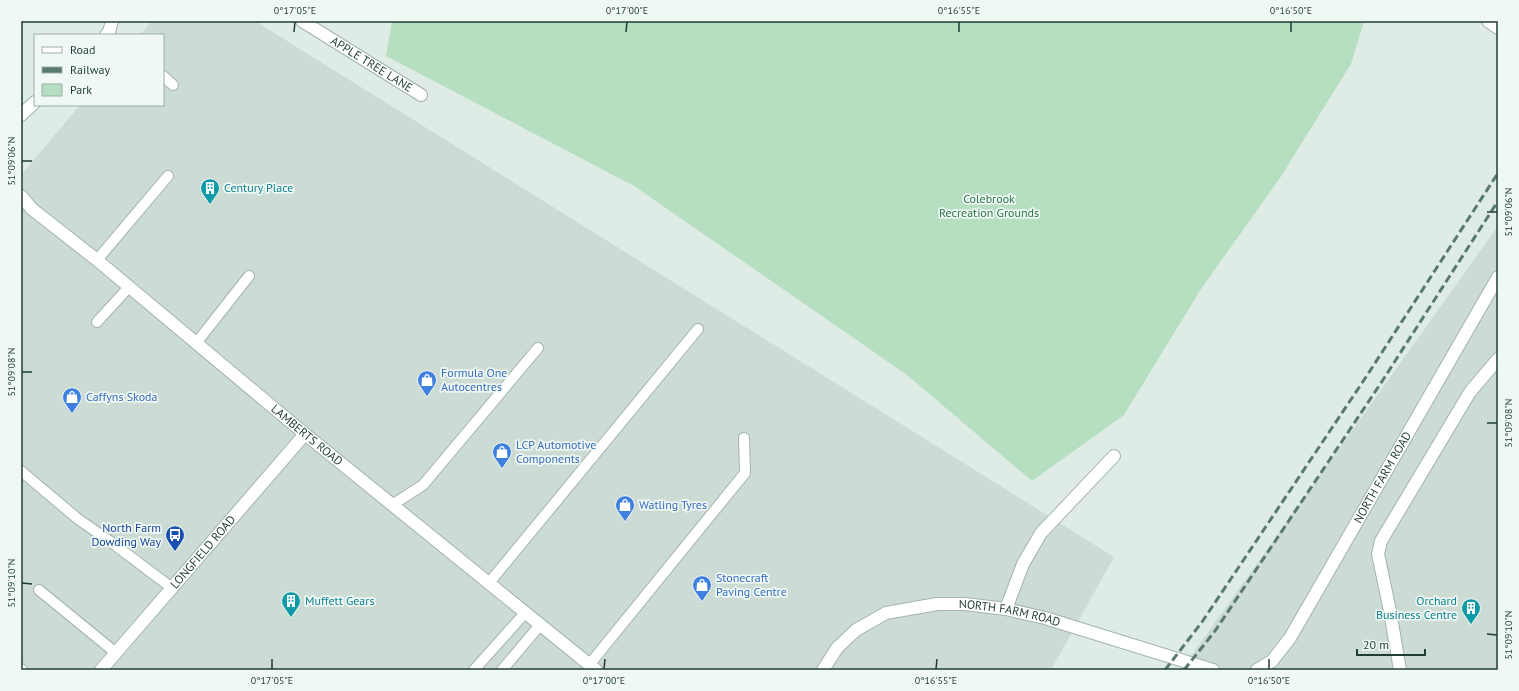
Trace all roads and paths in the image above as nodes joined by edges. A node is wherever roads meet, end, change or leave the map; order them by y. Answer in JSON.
{"nodes":[{"id":1,"x":302,"y":21,"type":"edge"},
{"id":2,"x":1488,"y":21,"type":"edge"},
{"id":3,"x":1498,"y":28,"type":"edge"},
{"id":4,"x":164,"y":77,"type":"edge"},
{"id":5,"x":173,"y":85,"type":"dead end"},
{"id":6,"x":421,"y":95,"type":"dead end"},
{"id":7,"x":34,"y":103,"type":"edge"},
{"id":8,"x":21,"y":115,"type":"edge"},
{"id":9,"x":168,"y":176,"type":"dead end"},
{"id":10,"x":21,"y":196,"type":"edge"},
{"id":11,"x":97,"y":260,"type":"junction"},
{"id":12,"x":249,"y":276,"type":"dead end"},
{"id":13,"x":1498,"y":277,"type":"edge"},
{"id":14,"x":129,"y":287,"type":"junction"},
{"id":15,"x":97,"y":322,"type":"dead end"},
{"id":16,"x":698,"y":329,"type":"dead end"},
{"id":17,"x":197,"y":342,"type":"junction"},
{"id":18,"x":538,"y":348,"type":"dead end"},
{"id":19,"x":1498,"y":359,"type":"edge"},
{"id":20,"x":305,"y":434,"type":"junction"},
{"id":21,"x":744,"y":438,"type":"dead end"},
{"id":22,"x":1114,"y":456,"type":"dead end"},
{"id":23,"x":21,"y":471,"type":"edge"},
{"id":24,"x":392,"y":504,"type":"junction"},
{"id":25,"x":489,"y":583,"type":"junction"},
{"id":26,"x":172,"y":588,"type":"junction"},
{"id":27,"x":39,"y":590,"type":"dead end"},
{"id":28,"x":1006,"y":608,"type":"junction"},
{"id":29,"x":525,"y":613,"type":"junction"},
{"id":30,"x":540,"y":625,"type":"junction"},
{"id":31,"x":116,"y":653,"type":"junction"},
{"id":32,"x":1272,"y":666,"type":"edge"},
{"id":33,"x":592,"y":668,"type":"edge"},
{"id":34,"x":101,"y":670,"type":"edge"},
{"id":35,"x":474,"y":670,"type":"edge"},
{"id":36,"x":502,"y":670,"type":"edge"},
{"id":37,"x":823,"y":670,"type":"edge"},
{"id":38,"x":1213,"y":670,"type":"edge"},
{"id":39,"x":1257,"y":670,"type":"edge"},
{"id":40,"x":1400,"y":670,"type":"edge"}],
"edges":[{"from":1,"to":6,"type":"street","name":"APPLE TREE LANE"},
{"from":2,"to":3,"type":"street"},
{"from":4,"to":5,"type":"lane"},
{"from":7,"to":8,"type":"street"},
{"from":9,"to":11,"type":"lane"},
{"from":10,"to":11,"type":"street","name":"LAMBERTS ROAD"},
{"from":11,"to":14,"type":"street","name":"LAMBERTS ROAD"},
{"from":12,"to":17,"type":"lane"},
{"from":13,"to":32,"type":"street","name":"NORTH FARM ROAD"},
{"from":14,"to":15,"type":"lane"},
{"from":14,"to":17,"type":"street","name":"LAMBERTS ROAD"},
{"from":16,"to":25,"type":"lane"},
{"from":17,"to":20,"type":"street","name":"LAMBERTS ROAD"},
{"from":18,"to":24,"type":"lane"},
{"from":19,"to":40,"type":"street"},
{"from":20,"to":24,"type":"street","name":"LAMBERTS ROAD"},
{"from":20,"to":26,"type":"street","name":"LONGFIELD ROAD"},
{"from":21,"to":33,"type":"lane"},
{"from":22,"to":28,"type":"street"},
{"from":23,"to":26,"type":"lane"},
{"from":24,"to":25,"type":"street","name":"LAMBERTS ROAD"},
{"from":25,"to":29,"type":"street","name":"LAMBERTS ROAD"},
{"from":26,"to":31,"type":"street","name":"LONGFIELD ROAD"},
{"from":27,"to":31,"type":"lane"},
{"from":28,"to":37,"type":"street","name":"NORTH FARM ROAD"},
{"from":28,"to":38,"type":"street","name":"NORTH FARM ROAD"},
{"from":29,"to":30,"type":"street","name":"LAMBERTS ROAD"},
{"from":29,"to":35,"type":"lane"},
{"from":30,"to":33,"type":"street","name":"LAMBERTS ROAD"},
{"from":30,"to":36,"type":"lane"},
{"from":31,"to":34,"type":"street","name":"LONGFIELD ROAD"},
{"from":32,"to":39,"type":"street","name":"NORTH FARM ROAD"}]}
